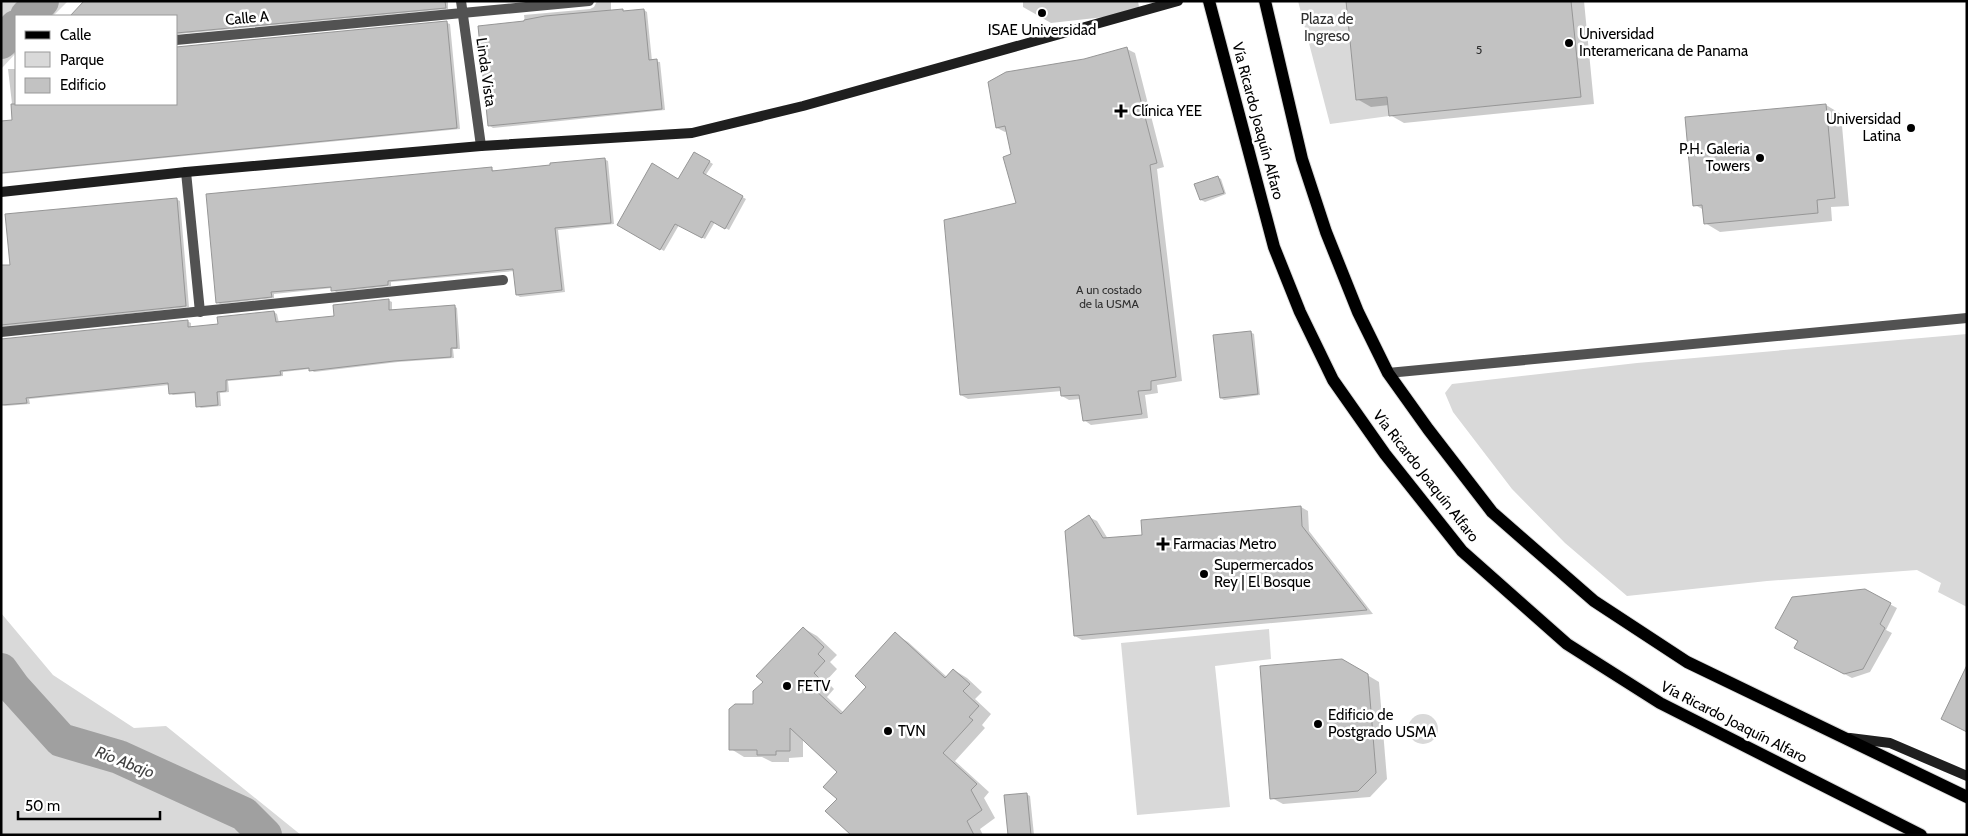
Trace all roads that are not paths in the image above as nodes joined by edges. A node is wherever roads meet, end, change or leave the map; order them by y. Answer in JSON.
{"nodes":[{"id":1,"x":461,"y":1,"type":"edge"},
{"id":2,"x":589,"y":1,"type":"edge"},
{"id":3,"x":1178,"y":1,"type":"edge"},
{"id":4,"x":1209,"y":1,"type":"edge"},
{"id":5,"x":1265,"y":1,"type":"edge"},
{"id":6,"x":462,"y":13,"type":"junction"},
{"id":7,"x":178,"y":40,"type":"edge"},
{"id":8,"x":481,"y":146,"type":"junction"},
{"id":9,"x":186,"y":172,"type":"junction"},
{"id":10,"x":1,"y":192,"type":"edge"},
{"id":11,"x":503,"y":280,"type":"dead end"},
{"id":12,"x":200,"y":312,"type":"junction"},
{"id":13,"x":1967,"y":318,"type":"edge"},
{"id":14,"x":1,"y":332,"type":"edge"},
{"id":15,"x":1388,"y":373,"type":"junction"},
{"id":16,"x":1844,"y":738,"type":"junction"},
{"id":17,"x":1967,"y":776,"type":"edge"},
{"id":18,"x":1967,"y":797,"type":"edge"},
{"id":19,"x":1921,"y":835,"type":"edge"}],
"edges":[{"from":1,"to":6,"type":"street","name":"Linda Vista"},
{"from":2,"to":6,"type":"street","name":"Calle A"},
{"from":3,"to":8,"type":"street"},
{"from":4,"to":19,"type":"main road","name":"Vía Ricardo Joaquín Alfaro"},
{"from":5,"to":15,"type":"main road","name":"Vía Ricardo Joaquín Alfaro"},
{"from":6,"to":7,"type":"street","name":"Calle A"},
{"from":6,"to":8,"type":"street","name":"Linda Vista"},
{"from":8,"to":9,"type":"street"},
{"from":9,"to":10,"type":"street"},
{"from":9,"to":12,"type":"street"},
{"from":11,"to":12,"type":"street"},
{"from":12,"to":14,"type":"street"},
{"from":13,"to":15,"type":"street"},
{"from":15,"to":16,"type":"main road","name":"Vía Ricardo Joaquín Alfaro"},
{"from":16,"to":17,"type":"street"},
{"from":16,"to":18,"type":"main road","name":"Vía Ricardo Joaquín Alfaro"}]}
